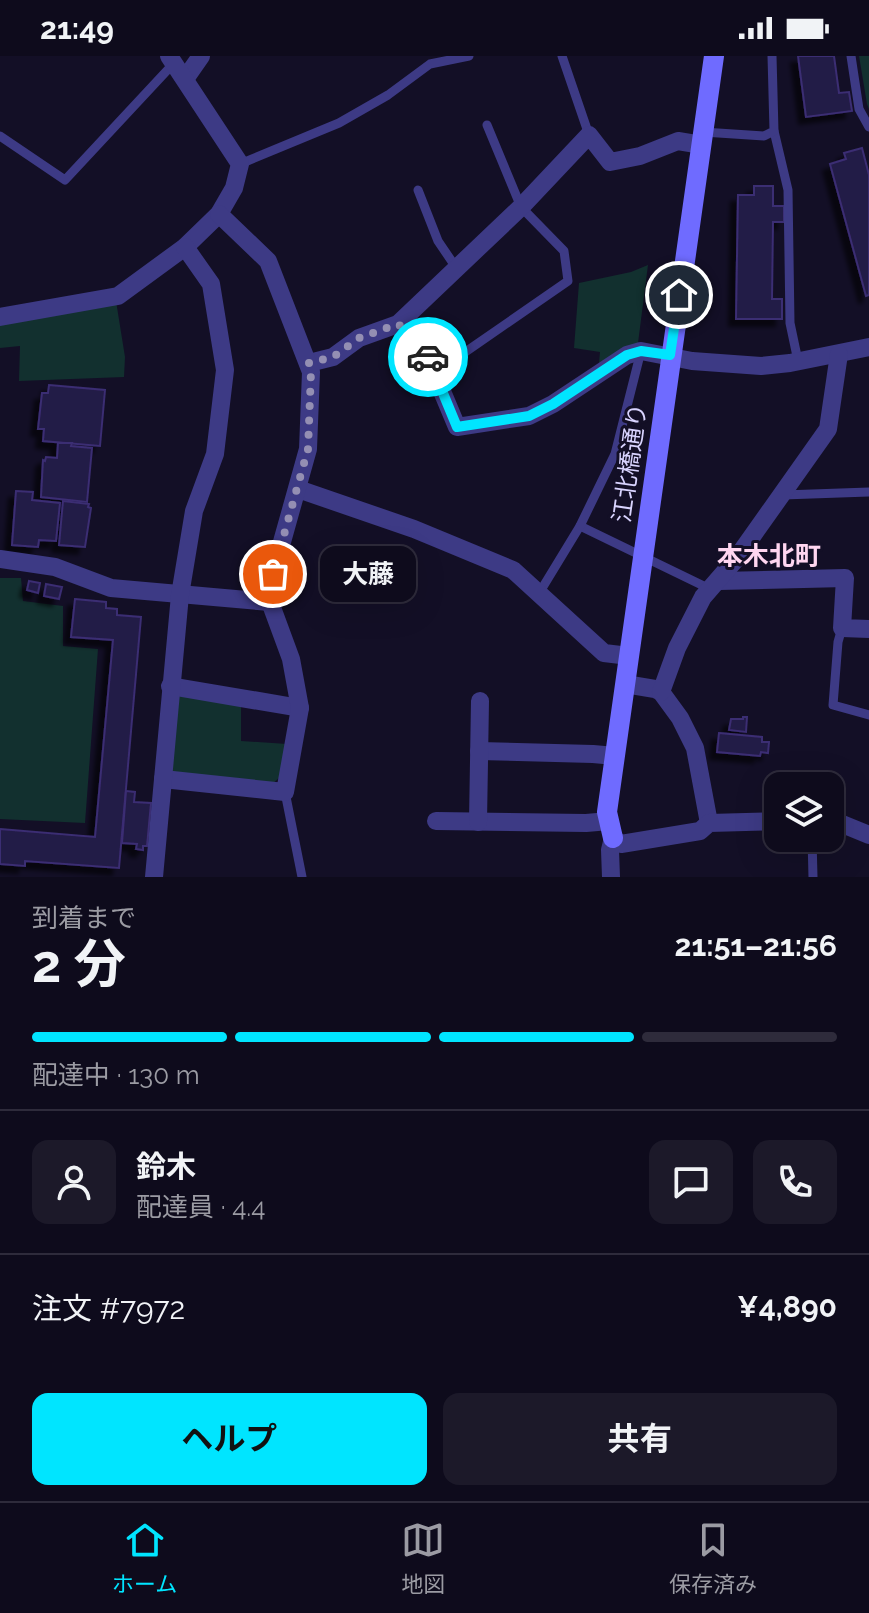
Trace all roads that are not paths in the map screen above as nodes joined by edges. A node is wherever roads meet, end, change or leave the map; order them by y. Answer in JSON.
{"nodes":[{"id":1,"x":201,"y":56,"type":"edge"},
{"id":2,"x":469,"y":56,"type":"edge"},
{"id":3,"x":562,"y":56,"type":"edge"},
{"id":4,"x":714,"y":56,"type":"edge"},
{"id":5,"x":772,"y":56,"type":"edge"},
{"id":6,"x":851,"y":56,"type":"edge"},
{"id":7,"x":171,"y":59,"type":"edge"},
{"id":8,"x":185,"y":79,"type":"junction"},
{"id":9,"x":487,"y":125,"type":"dead end"},
{"id":10,"x":869,"y":127,"type":"edge"},
{"id":11,"x":774,"y":131,"type":"junction"},
{"id":12,"x":589,"y":135,"type":"junction"},
{"id":13,"x":0,"y":136,"type":"edge"},
{"id":14,"x":702,"y":138,"type":"junction"},
{"id":15,"x":240,"y":164,"type":"junction"},
{"id":16,"x":418,"y":190,"type":"dead end"},
{"id":17,"x":521,"y":207,"type":"junction"},
{"id":18,"x":219,"y":214,"type":"junction"},
{"id":19,"x":185,"y":247,"type":"junction"},
{"id":20,"x":457,"y":269,"type":"junction"},
{"id":21,"x":0,"y":317,"type":"edge"},
{"id":22,"x":398,"y":324,"type":"junction"},
{"id":23,"x":869,"y":347,"type":"edge"},
{"id":24,"x":641,"y":351,"type":"junction"},
{"id":25,"x":839,"y":354,"type":"junction"},
{"id":26,"x":670,"y":355,"type":"junction"},
{"id":27,"x":798,"y":361,"type":"junction"},
{"id":28,"x":309,"y":363,"type":"junction"},
{"id":29,"x":435,"y":373,"type":"junction"},
{"id":30,"x":298,"y":489,"type":"junction"},
{"id":31,"x":869,"y":492,"type":"edge"},
{"id":32,"x":783,"y":495,"type":"junction"},
{"id":33,"x":580,"y":526,"type":"junction"},
{"id":34,"x":644,"y":557,"type":"junction"},
{"id":35,"x":0,"y":559,"type":"edge"},
{"id":36,"x":714,"y":585,"type":"junction"},
{"id":37,"x":180,"y":595,"type":"junction"},
{"id":38,"x":538,"y":595,"type":"junction"},
{"id":39,"x":270,"y":602,"type":"junction"},
{"id":40,"x":842,"y":628,"type":"junction"},
{"id":41,"x":869,"y":629,"type":"edge"},
{"id":42,"x":629,"y":656,"type":"junction"},
{"id":43,"x":625,"y":684,"type":"junction"},
{"id":44,"x":170,"y":686,"type":"junction"},
{"id":45,"x":661,"y":692,"type":"junction"},
{"id":46,"x":480,"y":701,"type":"dead end"},
{"id":47,"x":300,"y":708,"type":"junction"},
{"id":48,"x":869,"y":715,"type":"edge"},
{"id":49,"x":479,"y":751,"type":"junction"},
{"id":50,"x":615,"y":756,"type":"junction"},
{"id":51,"x":163,"y":779,"type":"junction"},
{"id":52,"x":285,"y":792,"type":"junction"},
{"id":53,"x":436,"y":821,"type":"dead end"},
{"id":54,"x":764,"y":821,"type":"edge"},
{"id":55,"x":478,"y":822,"type":"junction"},
{"id":56,"x":709,"y":823,"type":"junction"},
{"id":57,"x":844,"y":825,"type":"edge"},
{"id":58,"x":611,"y":830,"type":"junction"},
{"id":59,"x":869,"y":835,"type":"edge"},
{"id":60,"x":812,"y":852,"type":"edge"},
{"id":61,"x":154,"y":877,"type":"edge"},
{"id":62,"x":302,"y":877,"type":"edge"},
{"id":63,"x":611,"y":877,"type":"edge"},
{"id":64,"x":813,"y":877,"type":"edge"}],
"edges":[{"from":1,"to":8,"type":"street"},
{"from":2,"to":15,"type":"lane"},
{"from":3,"to":12,"type":"lane"},
{"from":4,"to":14,"type":"main road","name":"江北橋通り"},
{"from":5,"to":11,"type":"lane"},
{"from":6,"to":10,"type":"lane"},
{"from":7,"to":8,"type":"street"},
{"from":7,"to":13,"type":"lane"},
{"from":8,"to":15,"type":"street"},
{"from":9,"to":17,"type":"lane"},
{"from":11,"to":14,"type":"lane"},
{"from":11,"to":27,"type":"lane"},
{"from":12,"to":14,"type":"street"},
{"from":12,"to":17,"type":"street"},
{"from":14,"to":26,"type":"main road","name":"江北橋通り"},
{"from":15,"to":18,"type":"street"},
{"from":16,"to":20,"type":"lane"},
{"from":17,"to":20,"type":"street"},
{"from":17,"to":29,"type":"lane"},
{"from":18,"to":19,"type":"street"},
{"from":18,"to":28,"type":"street"},
{"from":19,"to":21,"type":"street"},
{"from":19,"to":37,"type":"street"},
{"from":20,"to":22,"type":"street"},
{"from":22,"to":28,"type":"street"},
{"from":22,"to":29,"type":"street"},
{"from":23,"to":25,"type":"street"},
{"from":24,"to":26,"type":"street"},
{"from":24,"to":29,"type":"street"},
{"from":24,"to":33,"type":"lane"},
{"from":25,"to":27,"type":"street"},
{"from":25,"to":32,"type":"street"},
{"from":26,"to":27,"type":"street"},
{"from":26,"to":34,"type":"main road","name":"江北橋通り"},
{"from":28,"to":30,"type":"street"},
{"from":30,"to":38,"type":"street"},
{"from":30,"to":39,"type":"street"},
{"from":31,"to":32,"type":"lane"},
{"from":32,"to":36,"type":"street"},
{"from":33,"to":34,"type":"lane"},
{"from":33,"to":38,"type":"lane"},
{"from":34,"to":36,"type":"lane"},
{"from":34,"to":42,"type":"main road","name":"江北橋通り"},
{"from":35,"to":37,"type":"street"},
{"from":36,"to":40,"type":"street"},
{"from":36,"to":45,"type":"street"},
{"from":37,"to":39,"type":"street"},
{"from":37,"to":44,"type":"street"},
{"from":38,"to":42,"type":"street"},
{"from":39,"to":47,"type":"street"},
{"from":40,"to":41,"type":"street"},
{"from":40,"to":48,"type":"lane"},
{"from":42,"to":43,"type":"main road","name":"江北橋通り"},
{"from":43,"to":45,"type":"street"},
{"from":43,"to":50,"type":"main road","name":"江北橋通り"},
{"from":44,"to":47,"type":"street"},
{"from":44,"to":51,"type":"street"},
{"from":45,"to":56,"type":"street"},
{"from":46,"to":49,"type":"street"},
{"from":47,"to":52,"type":"street"},
{"from":49,"to":50,"type":"street"},
{"from":49,"to":55,"type":"street"},
{"from":50,"to":58,"type":"main road","name":"江北橋通り"},
{"from":51,"to":52,"type":"street"},
{"from":51,"to":61,"type":"street"},
{"from":52,"to":62,"type":"lane"},
{"from":53,"to":55,"type":"street"},
{"from":54,"to":56,"type":"street"},
{"from":55,"to":58,"type":"street"},
{"from":56,"to":58,"type":"street"},
{"from":57,"to":59,"type":"street"},
{"from":58,"to":63,"type":"street","name":"江北橋通り"},
{"from":60,"to":64,"type":"lane"}]}
